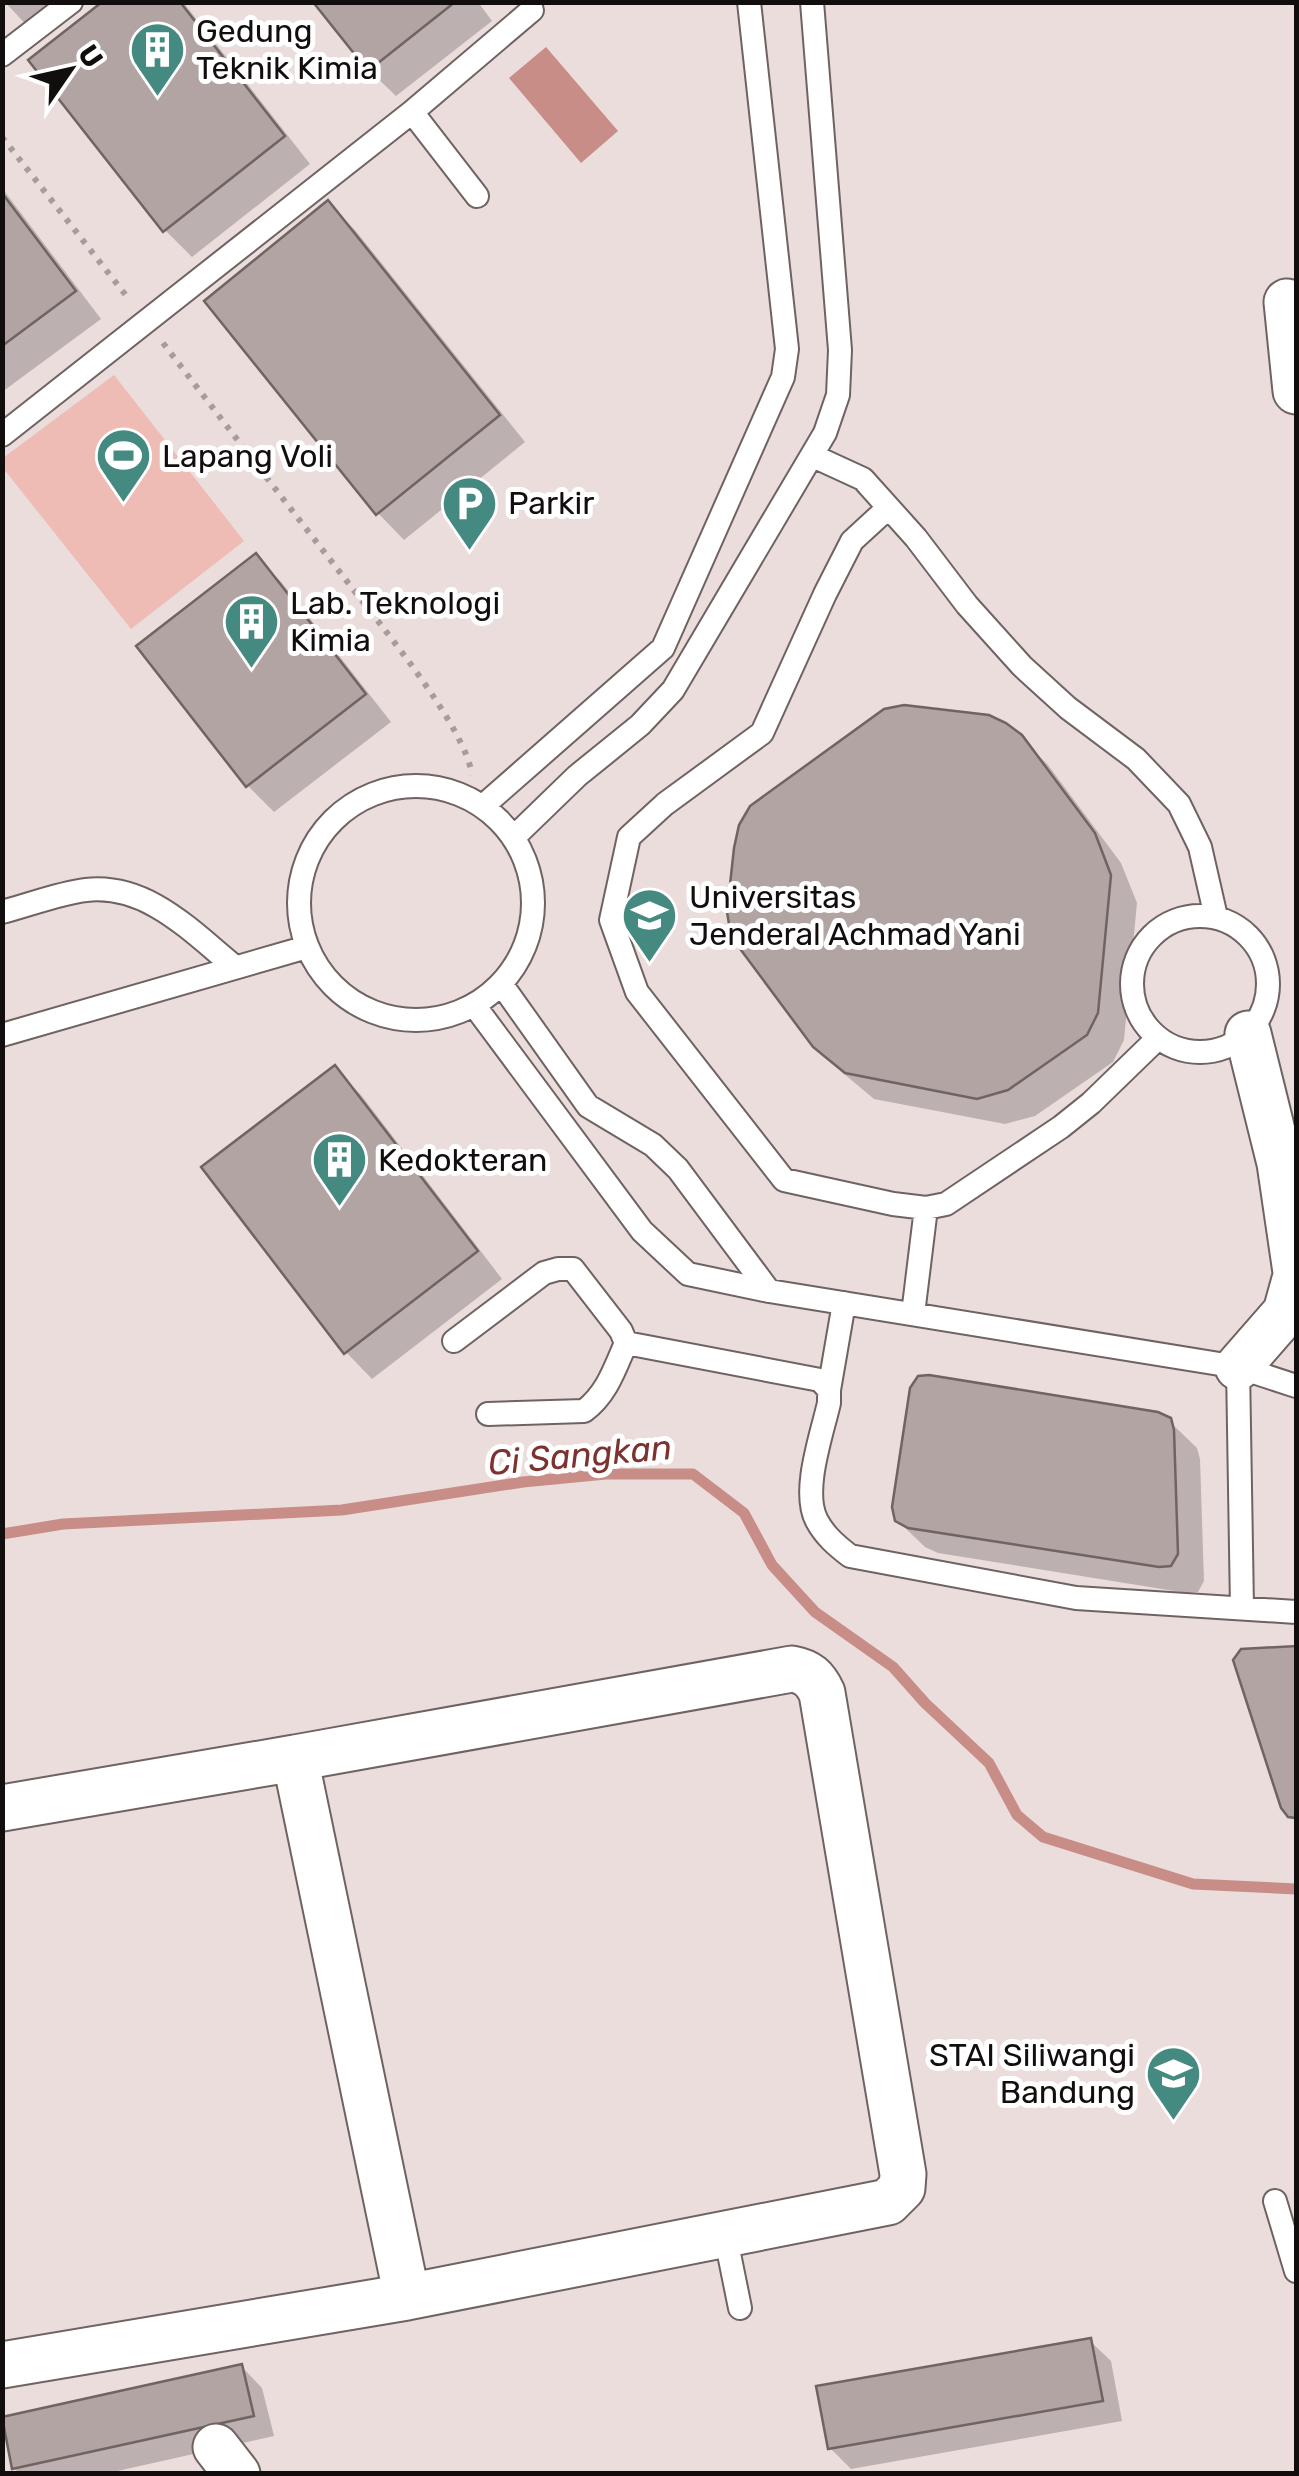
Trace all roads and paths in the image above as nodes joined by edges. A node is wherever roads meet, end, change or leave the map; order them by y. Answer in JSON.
{"nodes":[{"id":1,"x":71,"y":2,"type":"edge"},
{"id":2,"x":749,"y":2,"type":"edge"},
{"id":3,"x":812,"y":2,"type":"edge"},
{"id":4,"x":532,"y":10,"type":"dead end"},
{"id":5,"x":2,"y":55,"type":"edge"},
{"id":6,"x":412,"y":112,"type":"junction"},
{"id":7,"x":2,"y":137,"type":"edge"},
{"id":8,"x":478,"y":196,"type":"dead end"},
{"id":9,"x":1287,"y":302,"type":"dead end"},
{"id":10,"x":146,"y":322,"type":"junction"},
{"id":11,"x":1296,"y":390,"type":"edge"},
{"id":12,"x":2,"y":435,"type":"edge"},
{"id":13,"x":812,"y":456,"type":"junction"},
{"id":14,"x":888,"y":508,"type":"junction"},
{"id":15,"x":479,"y":804,"type":"junction"},
{"id":16,"x":514,"y":838,"type":"junction"},
{"id":17,"x":2,"y":912,"type":"edge"},
{"id":18,"x":1216,"y":917,"type":"junction"},
{"id":19,"x":307,"y":947,"type":"junction"},
{"id":20,"x":236,"y":967,"type":"junction"},
{"id":21,"x":502,"y":985,"type":"junction"},
{"id":22,"x":474,"y":1005,"type":"junction"},
{"id":23,"x":1248,"y":1034,"type":"junction"},
{"id":24,"x":2,"y":1036,"type":"edge"},
{"id":25,"x":1158,"y":1038,"type":"junction"},
{"id":26,"x":926,"y":1208,"type":"junction"},
{"id":27,"x":1296,"y":1274,"type":"edge"},
{"id":28,"x":769,"y":1291,"type":"junction"},
{"id":29,"x":844,"y":1303,"type":"junction"},
{"id":30,"x":913,"y":1314,"type":"junction"},
{"id":31,"x":454,"y":1340,"type":"dead end"},
{"id":32,"x":626,"y":1343,"type":"junction"},
{"id":33,"x":1238,"y":1367,"type":"junction"},
{"id":34,"x":1296,"y":1386,"type":"edge"},
{"id":35,"x":829,"y":1390,"type":"junction"},
{"id":36,"x":488,"y":1414,"type":"dead end"},
{"id":37,"x":1242,"y":1608,"type":"junction"},
{"id":38,"x":1296,"y":1612,"type":"edge"},
{"id":39,"x":295,"y":1758,"type":"junction"},
{"id":40,"x":2,"y":1808,"type":"edge"},
{"id":41,"x":1275,"y":2201,"type":"dead end"},
{"id":42,"x":725,"y":2234,"type":"junction"},
{"id":43,"x":1296,"y":2271,"type":"edge"},
{"id":44,"x":407,"y":2297,"type":"junction"},
{"id":45,"x":740,"y":2308,"type":"dead end"},
{"id":46,"x":2,"y":2366,"type":"edge"}],
"edges":[{"from":1,"to":5,"type":"lane"},
{"from":2,"to":15,"type":"lane"},
{"from":3,"to":13,"type":"lane"},
{"from":4,"to":6,"type":"lane"},
{"from":6,"to":8,"type":"lane"},
{"from":6,"to":10,"type":"lane"},
{"from":7,"to":10,"type":"path"},
{"from":9,"to":11,"type":"street"},
{"from":10,"to":12,"type":"lane"},
{"from":10,"to":15,"type":"path"},
{"from":13,"to":14,"type":"lane"},
{"from":13,"to":16,"type":"lane"},
{"from":14,"to":18,"type":"lane"},
{"from":14,"to":26,"type":"lane"},
{"from":15,"to":16,"type":"lane"},
{"from":15,"to":19,"type":"lane"},
{"from":16,"to":21,"type":"lane"},
{"from":17,"to":20,"type":"lane"},
{"from":18,"to":23,"type":"lane"},
{"from":18,"to":25,"type":"lane"},
{"from":19,"to":20,"type":"lane"},
{"from":19,"to":22,"type":"lane"},
{"from":20,"to":24,"type":"lane"},
{"from":21,"to":22,"type":"lane"},
{"from":21,"to":28,"type":"lane"},
{"from":22,"to":28,"type":"lane"},
{"from":23,"to":25,"type":"lane"},
{"from":23,"to":27,"type":"street"},
{"from":25,"to":26,"type":"lane"},
{"from":26,"to":30,"type":"lane"},
{"from":27,"to":33,"type":"street"},
{"from":28,"to":29,"type":"lane"},
{"from":29,"to":30,"type":"lane"},
{"from":29,"to":35,"type":"lane"},
{"from":30,"to":33,"type":"lane"},
{"from":31,"to":32,"type":"lane"},
{"from":32,"to":35,"type":"lane"},
{"from":32,"to":36,"type":"lane"},
{"from":33,"to":34,"type":"lane"},
{"from":33,"to":37,"type":"lane"},
{"from":35,"to":37,"type":"lane"},
{"from":37,"to":38,"type":"lane"},
{"from":39,"to":40,"type":"street"},
{"from":39,"to":42,"type":"street"},
{"from":39,"to":44,"type":"street"},
{"from":41,"to":43,"type":"lane"},
{"from":42,"to":44,"type":"street"},
{"from":42,"to":45,"type":"lane"},
{"from":44,"to":46,"type":"street"}]}
